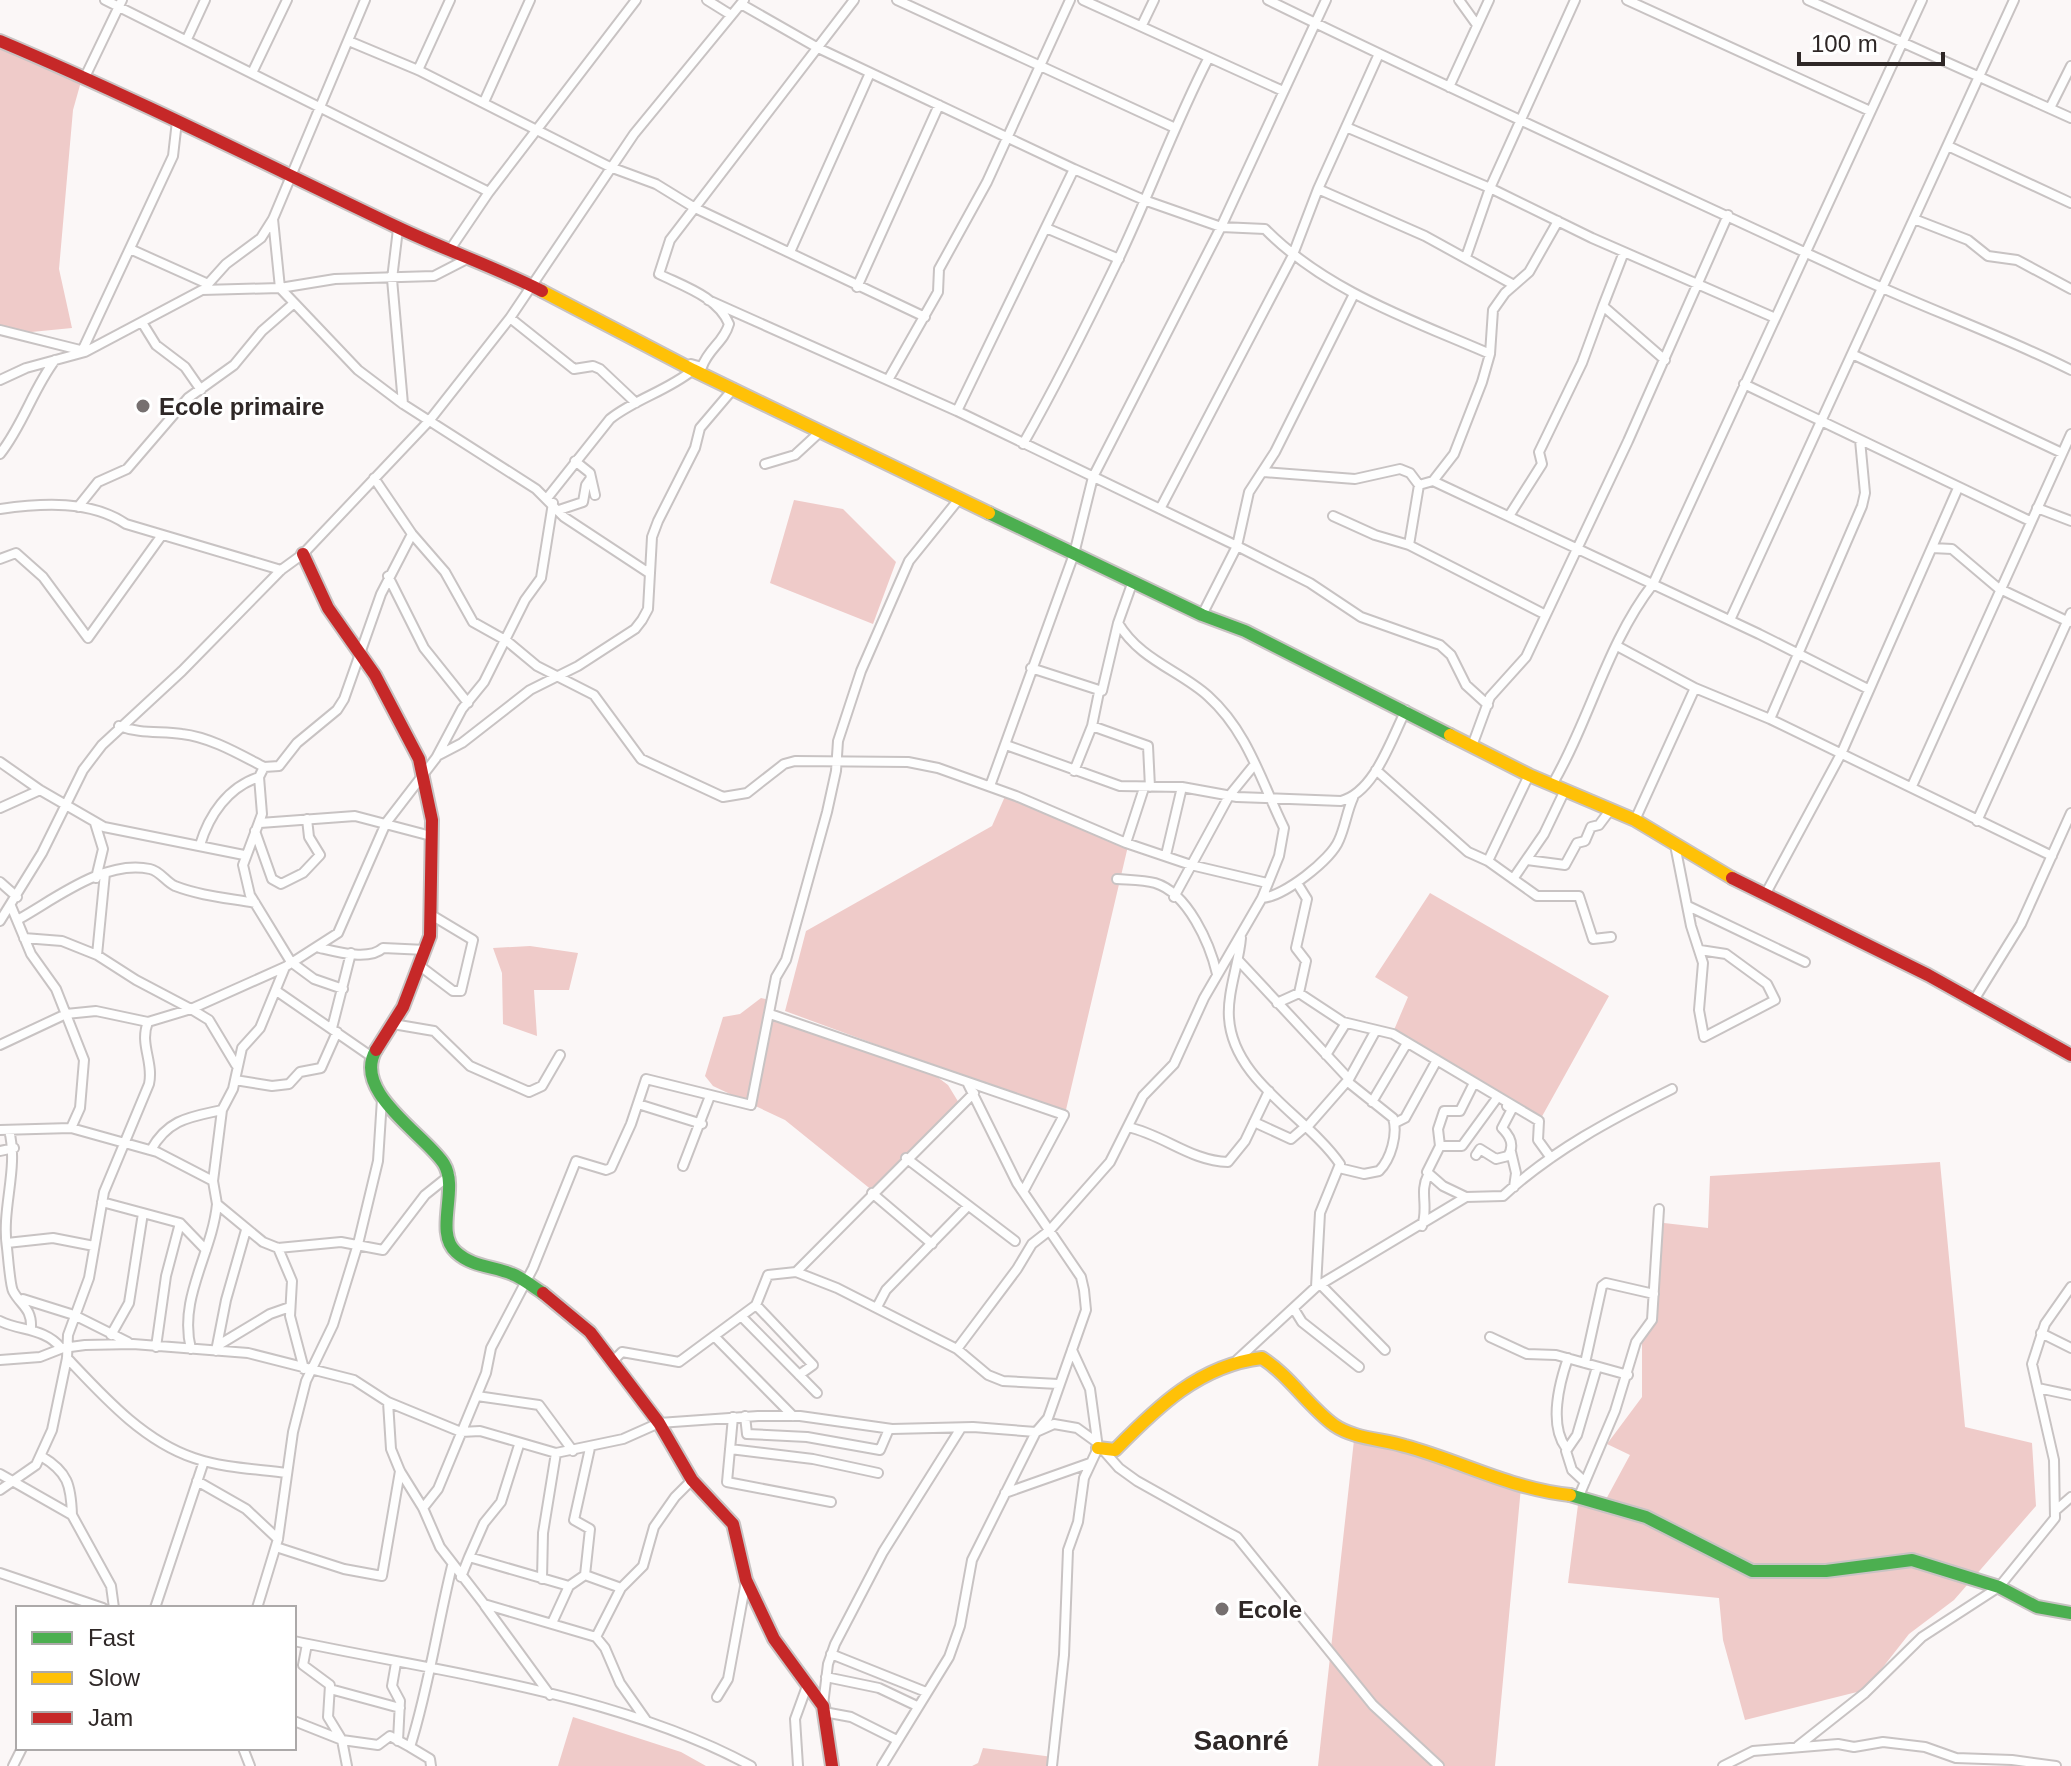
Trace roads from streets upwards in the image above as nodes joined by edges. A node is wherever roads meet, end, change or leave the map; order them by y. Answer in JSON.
{"nodes":[{"id":1,"x":105,"y":0,"type":"edge"},
{"id":2,"x":205,"y":0,"type":"edge"},
{"id":3,"x":287,"y":0,"type":"edge"},
{"id":4,"x":365,"y":0,"type":"edge"},
{"id":5,"x":450,"y":0,"type":"edge"},
{"id":6,"x":530,"y":0,"type":"edge"},
{"id":7,"x":636,"y":0,"type":"edge"},
{"id":8,"x":707,"y":0,"type":"edge"},
{"id":9,"x":854,"y":0,"type":"edge"},
{"id":10,"x":897,"y":0,"type":"edge"},
{"id":11,"x":1070,"y":0,"type":"edge"},
{"id":12,"x":1083,"y":0,"type":"edge"},
{"id":13,"x":1154,"y":0,"type":"edge"},
{"id":14,"x":1268,"y":0,"type":"edge"},
{"id":15,"x":1326,"y":0,"type":"edge"},
{"id":16,"x":1459,"y":0,"type":"edge"},
{"id":17,"x":1489,"y":0,"type":"edge"},
{"id":18,"x":1575,"y":0,"type":"edge"},
{"id":19,"x":1627,"y":0,"type":"edge"},
{"id":20,"x":1808,"y":0,"type":"edge"},
{"id":21,"x":1922,"y":0,"type":"edge"},
{"id":22,"x":2014,"y":0,"type":"edge"},
{"id":23,"x":743,"y":2,"type":"edge"},
{"id":24,"x":121,"y":4,"type":"edge"},
{"id":25,"x":1827,"y":4,"type":"edge"},
{"id":26,"x":731,"y":15,"type":"junction"},
{"id":27,"x":1314,"y":22,"type":"junction"},
{"id":28,"x":1142,"y":25,"type":"junction"},
{"id":29,"x":1477,"y":25,"type":"junction"},
{"id":30,"x":187,"y":39,"type":"junction"},
{"id":31,"x":0,"y":41,"type":"edge"},
{"id":32,"x":351,"y":42,"type":"junction"},
{"id":33,"x":1901,"y":44,"type":"junction"},
{"id":34,"x":818,"y":48,"type":"junction"},
{"id":35,"x":1378,"y":56,"type":"junction"},
{"id":36,"x":1208,"y":59,"type":"junction"},
{"id":37,"x":1039,"y":66,"type":"junction"},
{"id":38,"x":2071,"y":66,"type":"edge"},
{"id":39,"x":418,"y":70,"type":"junction"},
{"id":40,"x":252,"y":73,"type":"junction"},
{"id":41,"x":870,"y":73,"type":"junction"},
{"id":42,"x":85,"y":77,"type":"junction"},
{"id":43,"x":1979,"y":77,"type":"junction"},
{"id":44,"x":1449,"y":87,"type":"junction"},
{"id":45,"x":1283,"y":91,"type":"junction"},
{"id":46,"x":484,"y":102,"type":"junction"},
{"id":47,"x":939,"y":105,"type":"junction"},
{"id":48,"x":320,"y":108,"type":"junction"},
{"id":49,"x":2050,"y":108,"type":"junction"},
{"id":50,"x":1870,"y":111,"type":"junction"},
{"id":51,"x":2071,"y":118,"type":"edge"},
{"id":52,"x":1521,"y":119,"type":"junction"},
{"id":53,"x":177,"y":121,"type":"junction"},
{"id":54,"x":1173,"y":127,"type":"junction"},
{"id":55,"x":1346,"y":127,"type":"junction"},
{"id":56,"x":536,"y":129,"type":"junction"},
{"id":57,"x":1005,"y":137,"type":"junction"},
{"id":58,"x":1948,"y":146,"type":"junction"},
{"id":59,"x":610,"y":167,"type":"junction"},
{"id":60,"x":1074,"y":169,"type":"junction"},
{"id":61,"x":293,"y":176,"type":"junction"},
{"id":62,"x":1490,"y":188,"type":"junction"},
{"id":63,"x":1318,"y":189,"type":"junction"},
{"id":64,"x":489,"y":192,"type":"junction"},
{"id":65,"x":1144,"y":200,"type":"junction"},
{"id":66,"x":2071,"y":203,"type":"edge"},
{"id":67,"x":695,"y":208,"type":"junction"},
{"id":68,"x":1728,"y":215,"type":"junction"},
{"id":69,"x":273,"y":219,"type":"junction"},
{"id":70,"x":1914,"y":219,"type":"junction"},
{"id":71,"x":1558,"y":221,"type":"junction"},
{"id":72,"x":1221,"y":227,"type":"junction"},
{"id":73,"x":1046,"y":228,"type":"junction"},
{"id":74,"x":398,"y":229,"type":"junction"},
{"id":75,"x":130,"y":249,"type":"junction"},
{"id":76,"x":1805,"y":250,"type":"junction"},
{"id":77,"x":449,"y":251,"type":"junction"},
{"id":78,"x":790,"y":252,"type":"junction"},
{"id":79,"x":1624,"y":252,"type":"junction"},
{"id":80,"x":1292,"y":257,"type":"junction"},
{"id":81,"x":1466,"y":257,"type":"junction"},
{"id":82,"x":469,"y":258,"type":"junction"},
{"id":83,"x":1119,"y":259,"type":"junction"},
{"id":84,"x":392,"y":279,"type":"junction"},
{"id":85,"x":1699,"y":284,"type":"junction"},
{"id":86,"x":531,"y":285,"type":"junction"},
{"id":87,"x":1514,"y":285,"type":"junction"},
{"id":88,"x":205,"y":287,"type":"junction"},
{"id":89,"x":857,"y":287,"type":"junction"},
{"id":90,"x":1881,"y":287,"type":"junction"},
{"id":91,"x":280,"y":288,"type":"junction"},
{"id":92,"x":2071,"y":289,"type":"edge"},
{"id":93,"x":1354,"y":294,"type":"junction"},
{"id":94,"x":708,"y":300,"type":"junction"},
{"id":95,"x":293,"y":304,"type":"junction"},
{"id":96,"x":1603,"y":306,"type":"junction"},
{"id":97,"x":925,"y":317,"type":"junction"},
{"id":98,"x":1773,"y":317,"type":"junction"},
{"id":99,"x":510,"y":318,"type":"junction"},
{"id":100,"x":143,"y":324,"type":"junction"},
{"id":101,"x":0,"y":330,"type":"edge"},
{"id":102,"x":84,"y":351,"type":"junction"},
{"id":103,"x":1490,"y":354,"type":"junction"},
{"id":104,"x":1852,"y":354,"type":"junction"},
{"id":105,"x":676,"y":359,"type":"junction"},
{"id":106,"x":55,"y":360,"type":"junction"},
{"id":107,"x":1665,"y":360,"type":"junction"},
{"id":108,"x":693,"y":370,"type":"junction"},
{"id":109,"x":2071,"y":370,"type":"edge"},
{"id":110,"x":0,"y":380,"type":"edge"},
{"id":111,"x":888,"y":380,"type":"junction"},
{"id":112,"x":1744,"y":384,"type":"junction"},
{"id":113,"x":734,"y":387,"type":"junction"},
{"id":114,"x":201,"y":390,"type":"junction"},
{"id":115,"x":636,"y":403,"type":"junction"},
{"id":116,"x":403,"y":404,"type":"junction"},
{"id":117,"x":957,"y":411,"type":"junction"},
{"id":118,"x":1821,"y":420,"type":"junction"},
{"id":119,"x":429,"y":421,"type":"junction"},
{"id":120,"x":822,"y":430,"type":"junction"},
{"id":121,"x":2071,"y":434,"type":"edge"},
{"id":122,"x":1860,"y":440,"type":"junction"},
{"id":123,"x":1023,"y":444,"type":"junction"},
{"id":124,"x":2062,"y":453,"type":"junction"},
{"id":125,"x":0,"y":454,"type":"edge"},
{"id":126,"x":575,"y":461,"type":"junction"},
{"id":127,"x":765,"y":464,"type":"dead end"},
{"id":128,"x":1264,"y":472,"type":"junction"},
{"id":129,"x":1093,"y":477,"type":"junction"},
{"id":130,"x":374,"y":478,"type":"junction"},
{"id":131,"x":591,"y":478,"type":"junction"},
{"id":132,"x":1433,"y":481,"type":"junction"},
{"id":133,"x":1419,"y":485,"type":"junction"},
{"id":134,"x":1958,"y":488,"type":"junction"},
{"id":135,"x":595,"y":495,"type":"dead end"},
{"id":136,"x":959,"y":499,"type":"junction"},
{"id":137,"x":553,"y":503,"type":"junction"},
{"id":138,"x":78,"y":507,"type":"junction"},
{"id":139,"x":2037,"y":508,"type":"junction"},
{"id":140,"x":0,"y":509,"type":"edge"},
{"id":141,"x":1160,"y":509,"type":"junction"},
{"id":142,"x":1333,"y":516,"type":"dead end"},
{"id":143,"x":1509,"y":516,"type":"junction"},
{"id":144,"x":2030,"y":521,"type":"junction"},
{"id":145,"x":2071,"y":521,"type":"edge"},
{"id":146,"x":412,"y":534,"type":"junction"},
{"id":147,"x":162,"y":535,"type":"junction"},
{"id":148,"x":1409,"y":545,"type":"junction"},
{"id":149,"x":1237,"y":546,"type":"junction"},
{"id":150,"x":1577,"y":547,"type":"junction"},
{"id":151,"x":1932,"y":548,"type":"junction"},
{"id":152,"x":303,"y":554,"type":"junction"},
{"id":153,"x":1074,"y":554,"type":"junction"},
{"id":154,"x":0,"y":559,"type":"edge"},
{"id":155,"x":281,"y":570,"type":"junction"},
{"id":156,"x":649,"y":573,"type":"junction"},
{"id":157,"x":388,"y":576,"type":"junction"},
{"id":158,"x":1133,"y":581,"type":"junction"},
{"id":159,"x":1653,"y":584,"type":"junction"},
{"id":160,"x":1998,"y":588,"type":"junction"},
{"id":161,"x":1544,"y":614,"type":"junction"},
{"id":162,"x":1202,"y":615,"type":"junction"},
{"id":163,"x":2070,"y":619,"type":"edge"},
{"id":164,"x":1730,"y":620,"type":"junction"},
{"id":165,"x":1118,"y":623,"type":"junction"},
{"id":166,"x":507,"y":641,"type":"junction"},
{"id":167,"x":1617,"y":646,"type":"junction"},
{"id":168,"x":360,"y":654,"type":"junction"},
{"id":169,"x":1800,"y":655,"type":"junction"},
{"id":170,"x":1031,"y":668,"type":"junction"},
{"id":171,"x":554,"y":676,"type":"junction"},
{"id":172,"x":1695,"y":688,"type":"junction"},
{"id":173,"x":1868,"y":689,"type":"junction"},
{"id":174,"x":1099,"y":692,"type":"junction"},
{"id":175,"x":468,"y":703,"type":"junction"},
{"id":176,"x":1488,"y":705,"type":"junction"},
{"id":177,"x":1406,"y":710,"type":"junction"},
{"id":178,"x":1770,"y":719,"type":"junction"},
{"id":179,"x":119,"y":726,"type":"junction"},
{"id":180,"x":1092,"y":726,"type":"junction"},
{"id":181,"x":1006,"y":745,"type":"junction"},
{"id":182,"x":1472,"y":746,"type":"junction"},
{"id":183,"x":1841,"y":754,"type":"junction"},
{"id":184,"x":437,"y":756,"type":"junction"},
{"id":185,"x":0,"y":762,"type":"edge"},
{"id":186,"x":837,"y":764,"type":"junction"},
{"id":187,"x":1255,"y":764,"type":"junction"},
{"id":188,"x":264,"y":767,"type":"junction"},
{"id":189,"x":1376,"y":770,"type":"junction"},
{"id":190,"x":1074,"y":771,"type":"junction"},
{"id":191,"x":425,"y":773,"type":"junction"},
{"id":192,"x":1529,"y":775,"type":"junction"},
{"id":193,"x":259,"y":777,"type":"junction"},
{"id":194,"x":990,"y":786,"type":"junction"},
{"id":195,"x":1912,"y":786,"type":"junction"},
{"id":196,"x":1147,"y":787,"type":"junction"},
{"id":197,"x":1182,"y":787,"type":"junction"},
{"id":198,"x":1559,"y":787,"type":"junction"},
{"id":199,"x":40,"y":790,"type":"junction"},
{"id":200,"x":1229,"y":796,"type":"junction"},
{"id":201,"x":1353,"y":798,"type":"junction"},
{"id":202,"x":1271,"y":799,"type":"junction"},
{"id":203,"x":67,"y":807,"type":"junction"},
{"id":204,"x":0,"y":808,"type":"edge"},
{"id":205,"x":1611,"y":809,"type":"junction"},
{"id":206,"x":2071,"y":813,"type":"edge"},
{"id":207,"x":307,"y":819,"type":"junction"},
{"id":208,"x":1635,"y":820,"type":"junction"},
{"id":209,"x":1977,"y":821,"type":"junction"},
{"id":210,"x":95,"y":823,"type":"junction"},
{"id":211,"x":386,"y":823,"type":"junction"},
{"id":212,"x":257,"y":827,"type":"junction"},
{"id":213,"x":431,"y":836,"type":"junction"},
{"id":214,"x":1126,"y":843,"type":"junction"},
{"id":215,"x":200,"y":845,"type":"junction"},
{"id":216,"x":1675,"y":845,"type":"junction"},
{"id":217,"x":244,"y":855,"type":"junction"},
{"id":218,"x":1166,"y":855,"type":"junction"},
{"id":219,"x":2052,"y":856,"type":"junction"},
{"id":220,"x":1527,"y":860,"type":"junction"},
{"id":221,"x":1488,"y":861,"type":"junction"},
{"id":222,"x":1191,"y":865,"type":"junction"},
{"id":223,"x":105,"y":873,"type":"junction"},
{"id":224,"x":96,"y":878,"type":"junction"},
{"id":225,"x":1117,"y":879,"type":"dead end"},
{"id":226,"x":1513,"y":879,"type":"junction"},
{"id":227,"x":0,"y":882,"type":"edge"},
{"id":228,"x":1267,"y":883,"type":"junction"},
{"id":229,"x":1297,"y":883,"type":"junction"},
{"id":230,"x":1765,"y":895,"type":"junction"},
{"id":231,"x":17,"y":897,"type":"junction"},
{"id":232,"x":1174,"y":897,"type":"junction"},
{"id":233,"x":1262,"y":898,"type":"junction"},
{"id":234,"x":255,"y":903,"type":"junction"},
{"id":235,"x":11,"y":906,"type":"junction"},
{"id":236,"x":1688,"y":906,"type":"junction"},
{"id":237,"x":433,"y":916,"type":"junction"},
{"id":238,"x":19,"y":919,"type":"junction"},
{"id":239,"x":0,"y":921,"type":"edge"},
{"id":240,"x":1242,"y":933,"type":"junction"},
{"id":241,"x":1611,"y":937,"type":"dead end"},
{"id":242,"x":24,"y":938,"type":"junction"},
{"id":243,"x":320,"y":948,"type":"junction"},
{"id":244,"x":426,"y":950,"type":"junction"},
{"id":245,"x":1700,"y":950,"type":"junction"},
{"id":246,"x":351,"y":953,"type":"junction"},
{"id":247,"x":97,"y":955,"type":"junction"},
{"id":248,"x":1239,"y":961,"type":"junction"},
{"id":249,"x":1805,"y":962,"type":"dead end"},
{"id":250,"x":288,"y":964,"type":"junction"},
{"id":251,"x":420,"y":966,"type":"junction"},
{"id":252,"x":1217,"y":974,"type":"junction"},
{"id":253,"x":343,"y":989,"type":"junction"},
{"id":254,"x":278,"y":992,"type":"junction"},
{"id":255,"x":1299,"y":993,"type":"junction"},
{"id":256,"x":1974,"y":1000,"type":"junction"},
{"id":257,"x":1277,"y":1003,"type":"junction"},
{"id":258,"x":191,"y":1009,"type":"junction"},
{"id":259,"x":66,"y":1014,"type":"junction"},
{"id":260,"x":770,"y":1014,"type":"junction"},
{"id":261,"x":148,"y":1022,"type":"junction"},
{"id":262,"x":1346,"y":1023,"type":"junction"},
{"id":263,"x":393,"y":1024,"type":"junction"},
{"id":264,"x":334,"y":1030,"type":"junction"},
{"id":265,"x":1376,"y":1030,"type":"junction"},
{"id":266,"x":1407,"y":1043,"type":"junction"},
{"id":267,"x":0,"y":1045,"type":"edge"},
{"id":268,"x":560,"y":1055,"type":"dead end"},
{"id":269,"x":1326,"y":1055,"type":"junction"},
{"id":270,"x":2071,"y":1055,"type":"edge"},
{"id":271,"x":372,"y":1057,"type":"junction"},
{"id":272,"x":1437,"y":1060,"type":"junction"},
{"id":273,"x":236,"y":1065,"type":"junction"},
{"id":274,"x":235,"y":1080,"type":"junction"},
{"id":275,"x":1348,"y":1081,"type":"junction"},
{"id":276,"x":1474,"y":1083,"type":"junction"},
{"id":277,"x":968,"y":1084,"type":"junction"},
{"id":278,"x":1672,"y":1089,"type":"dead end"},
{"id":279,"x":1269,"y":1091,"type":"junction"},
{"id":280,"x":974,"y":1093,"type":"junction"},
{"id":281,"x":1496,"y":1095,"type":"junction"},
{"id":282,"x":710,"y":1096,"type":"junction"},
{"id":283,"x":382,"y":1099,"type":"junction"},
{"id":284,"x":1372,"y":1102,"type":"junction"},
{"id":285,"x":638,"y":1104,"type":"junction"},
{"id":286,"x":222,"y":1110,"type":"junction"},
{"id":287,"x":1254,"y":1122,"type":"junction"},
{"id":288,"x":1395,"y":1123,"type":"junction"},
{"id":289,"x":702,"y":1124,"type":"junction"},
{"id":290,"x":1307,"y":1126,"type":"junction"},
{"id":291,"x":1128,"y":1127,"type":"junction"},
{"id":292,"x":71,"y":1128,"type":"junction"},
{"id":293,"x":4,"y":1130,"type":"edge"},
{"id":294,"x":127,"y":1144,"type":"junction"},
{"id":295,"x":1440,"y":1146,"type":"junction"},
{"id":296,"x":14,"y":1148,"type":"junction"},
{"id":297,"x":151,"y":1150,"type":"junction"},
{"id":298,"x":0,"y":1151,"type":"edge"},
{"id":299,"x":1511,"y":1151,"type":"junction"},
{"id":300,"x":1476,"y":1155,"type":"dead end"},
{"id":301,"x":906,"y":1158,"type":"junction"},
{"id":302,"x":1551,"y":1158,"type":"junction"},
{"id":303,"x":683,"y":1166,"type":"dead end"},
{"id":304,"x":1339,"y":1168,"type":"junction"},
{"id":305,"x":450,"y":1175,"type":"junction"},
{"id":306,"x":1428,"y":1175,"type":"junction"},
{"id":307,"x":213,"y":1181,"type":"junction"},
{"id":308,"x":1514,"y":1187,"type":"junction"},
{"id":309,"x":1023,"y":1192,"type":"junction"},
{"id":310,"x":872,"y":1193,"type":"junction"},
{"id":311,"x":1466,"y":1197,"type":"junction"},
{"id":312,"x":102,"y":1202,"type":"junction"},
{"id":313,"x":217,"y":1204,"type":"junction"},
{"id":314,"x":967,"y":1207,"type":"junction"},
{"id":315,"x":1659,"y":1209,"type":"dead end"},
{"id":316,"x":143,"y":1213,"type":"junction"},
{"id":317,"x":180,"y":1223,"type":"junction"},
{"id":318,"x":1422,"y":1226,"type":"junction"},
{"id":319,"x":246,"y":1230,"type":"junction"},
{"id":320,"x":1050,"y":1230,"type":"junction"},
{"id":321,"x":1015,"y":1241,"type":"dead end"},
{"id":322,"x":7,"y":1243,"type":"junction"},
{"id":323,"x":358,"y":1244,"type":"junction"},
{"id":324,"x":932,"y":1244,"type":"junction"},
{"id":325,"x":94,"y":1246,"type":"junction"},
{"id":326,"x":278,"y":1248,"type":"junction"},
{"id":327,"x":206,"y":1250,"type":"junction"},
{"id":328,"x":796,"y":1272,"type":"junction"},
{"id":329,"x":525,"y":1282,"type":"junction"},
{"id":330,"x":1318,"y":1286,"type":"junction"},
{"id":331,"x":2071,"y":1287,"type":"edge"},
{"id":332,"x":1654,"y":1294,"type":"junction"},
{"id":333,"x":20,"y":1298,"type":"junction"},
{"id":334,"x":756,"y":1305,"type":"junction"},
{"id":335,"x":290,"y":1307,"type":"junction"},
{"id":336,"x":877,"y":1307,"type":"junction"},
{"id":337,"x":1294,"y":1309,"type":"junction"},
{"id":338,"x":74,"y":1315,"type":"junction"},
{"id":339,"x":741,"y":1316,"type":"junction"},
{"id":340,"x":0,"y":1321,"type":"edge"},
{"id":341,"x":31,"y":1328,"type":"junction"},
{"id":342,"x":2041,"y":1333,"type":"junction"},
{"id":343,"x":111,"y":1335,"type":"junction"},
{"id":344,"x":714,"y":1336,"type":"junction"},
{"id":345,"x":1490,"y":1337,"type":"dead end"},
{"id":346,"x":133,"y":1344,"type":"junction"},
{"id":347,"x":156,"y":1347,"type":"junction"},
{"id":348,"x":63,"y":1348,"type":"junction"},
{"id":349,"x":216,"y":1348,"type":"junction"},
{"id":350,"x":2071,"y":1348,"type":"edge"},
{"id":351,"x":191,"y":1349,"type":"junction"},
{"id":352,"x":957,"y":1349,"type":"junction"},
{"id":353,"x":1072,"y":1350,"type":"junction"},
{"id":354,"x":1385,"y":1350,"type":"dead end"},
{"id":355,"x":67,"y":1358,"type":"junction"},
{"id":356,"x":1568,"y":1358,"type":"junction"},
{"id":357,"x":0,"y":1360,"type":"edge"},
{"id":358,"x":1237,"y":1361,"type":"junction"},
{"id":359,"x":612,"y":1362,"type":"junction"},
{"id":360,"x":1585,"y":1363,"type":"junction"},
{"id":361,"x":303,"y":1366,"type":"junction"},
{"id":362,"x":1359,"y":1367,"type":"dead end"},
{"id":363,"x":1597,"y":1367,"type":"junction"},
{"id":364,"x":314,"y":1368,"type":"junction"},
{"id":365,"x":799,"y":1375,"type":"junction"},
{"id":366,"x":1628,"y":1375,"type":"junction"},
{"id":367,"x":306,"y":1381,"type":"junction"},
{"id":368,"x":1058,"y":1384,"type":"junction"},
{"id":369,"x":2038,"y":1388,"type":"junction"},
{"id":370,"x":817,"y":1393,"type":"dead end"},
{"id":371,"x":2071,"y":1395,"type":"edge"},
{"id":372,"x":477,"y":1396,"type":"junction"},
{"id":373,"x":388,"y":1402,"type":"junction"},
{"id":374,"x":745,"y":1416,"type":"junction"},
{"id":375,"x":794,"y":1416,"type":"junction"},
{"id":376,"x":733,"y":1417,"type":"junction"},
{"id":377,"x":659,"y":1423,"type":"junction"},
{"id":378,"x":961,"y":1428,"type":"junction"},
{"id":379,"x":889,"y":1429,"type":"junction"},
{"id":380,"x":461,"y":1432,"type":"junction"},
{"id":381,"x":1036,"y":1432,"type":"junction"},
{"id":382,"x":519,"y":1445,"type":"junction"},
{"id":383,"x":1099,"y":1447,"type":"junction"},
{"id":384,"x":590,"y":1448,"type":"junction"},
{"id":385,"x":1566,"y":1448,"type":"junction"},
{"id":386,"x":730,"y":1449,"type":"junction"},
{"id":387,"x":573,"y":1451,"type":"junction"},
{"id":388,"x":556,"y":1453,"type":"junction"},
{"id":389,"x":41,"y":1456,"type":"junction"},
{"id":390,"x":204,"y":1461,"type":"junction"},
{"id":391,"x":1090,"y":1463,"type":"junction"},
{"id":392,"x":400,"y":1471,"type":"junction"},
{"id":393,"x":287,"y":1473,"type":"junction"},
{"id":394,"x":878,"y":1473,"type":"dead end"},
{"id":395,"x":0,"y":1474,"type":"edge"},
{"id":396,"x":692,"y":1480,"type":"junction"},
{"id":397,"x":197,"y":1481,"type":"junction"},
{"id":398,"x":10,"y":1482,"type":"junction"},
{"id":399,"x":1585,"y":1482,"type":"junction"},
{"id":400,"x":0,"y":1490,"type":"edge"},
{"id":401,"x":1005,"y":1493,"type":"junction"},
{"id":402,"x":1579,"y":1496,"type":"junction"},
{"id":403,"x":2071,"y":1497,"type":"edge"},
{"id":404,"x":831,"y":1502,"type":"dead end"},
{"id":405,"x":423,"y":1508,"type":"junction"},
{"id":406,"x":2056,"y":1510,"type":"junction"},
{"id":407,"x":72,"y":1515,"type":"junction"},
{"id":408,"x":277,"y":1543,"type":"junction"},
{"id":409,"x":469,"y":1557,"type":"junction"},
{"id":410,"x":452,"y":1566,"type":"junction"},
{"id":411,"x":0,"y":1573,"type":"edge"},
{"id":412,"x":585,"y":1575,"type":"junction"},
{"id":413,"x":461,"y":1577,"type":"junction"},
{"id":414,"x":542,"y":1579,"type":"junction"},
{"id":415,"x":746,"y":1580,"type":"junction"},
{"id":416,"x":569,"y":1586,"type":"junction"},
{"id":417,"x":1999,"y":1587,"type":"junction"},
{"id":418,"x":621,"y":1588,"type":"junction"},
{"id":419,"x":484,"y":1604,"type":"junction"},
{"id":420,"x":97,"y":1606,"type":"edge"},
{"id":421,"x":114,"y":1606,"type":"edge"},
{"id":422,"x":156,"y":1606,"type":"edge"},
{"id":423,"x":258,"y":1606,"type":"edge"},
{"id":424,"x":2071,"y":1613,"type":"edge"},
{"id":425,"x":552,"y":1623,"type":"junction"},
{"id":426,"x":596,"y":1637,"type":"junction"},
{"id":427,"x":296,"y":1641,"type":"edge"},
{"id":428,"x":307,"y":1644,"type":"junction"},
{"id":429,"x":831,"y":1654,"type":"junction"},
{"id":430,"x":396,"y":1663,"type":"junction"},
{"id":431,"x":433,"y":1671,"type":"junction"},
{"id":432,"x":826,"y":1677,"type":"junction"},
{"id":433,"x":807,"y":1686,"type":"junction"},
{"id":434,"x":330,"y":1689,"type":"junction"},
{"id":435,"x":926,"y":1692,"type":"junction"},
{"id":436,"x":550,"y":1696,"type":"junction"},
{"id":437,"x":717,"y":1697,"type":"dead end"},
{"id":438,"x":917,"y":1706,"type":"junction"},
{"id":439,"x":400,"y":1708,"type":"junction"},
{"id":440,"x":824,"y":1709,"type":"junction"},
{"id":441,"x":646,"y":1720,"type":"junction"},
{"id":442,"x":296,"y":1722,"type":"edge"},
{"id":443,"x":342,"y":1740,"type":"junction"},
{"id":444,"x":897,"y":1740,"type":"junction"},
{"id":445,"x":398,"y":1741,"type":"junction"},
{"id":446,"x":1798,"y":1746,"type":"junction"},
{"id":447,"x":410,"y":1747,"type":"junction"},
{"id":448,"x":347,"y":1766,"type":"edge"},
{"id":449,"x":431,"y":1766,"type":"edge"},
{"id":450,"x":751,"y":1766,"type":"edge"},
{"id":451,"x":798,"y":1766,"type":"edge"},
{"id":452,"x":832,"y":1766,"type":"edge"},
{"id":453,"x":882,"y":1766,"type":"edge"},
{"id":454,"x":1052,"y":1766,"type":"edge"},
{"id":455,"x":1439,"y":1766,"type":"edge"},
{"id":456,"x":1723,"y":1766,"type":"edge"},
{"id":457,"x":2056,"y":1766,"type":"edge"}],
"edges":[{"from":1,"to":24,"type":"street"},
{"from":2,"to":30,"type":"street"},
{"from":3,"to":40,"type":"street"},
{"from":4,"to":32,"type":"street"},
{"from":5,"to":39,"type":"street"},
{"from":6,"to":46,"type":"street"},
{"from":7,"to":56,"type":"street"},
{"from":8,"to":26,"type":"street"},
{"from":9,"to":34,"type":"street"},
{"from":10,"to":37,"type":"street"},
{"from":11,"to":37,"type":"street"},
{"from":12,"to":28,"type":"street"},
{"from":13,"to":28,"type":"street"},
{"from":14,"to":27,"type":"street"},
{"from":15,"to":27,"type":"street"},
{"from":16,"to":29,"type":"street"},
{"from":17,"to":29,"type":"street"},
{"from":18,"to":52,"type":"street"},
{"from":19,"to":50,"type":"street"},
{"from":20,"to":25,"type":"street"},
{"from":21,"to":33,"type":"street"},
{"from":22,"to":43,"type":"street"},
{"from":23,"to":26,"type":"street"},
{"from":23,"to":34,"type":"street"},
{"from":24,"to":30,"type":"street"},
{"from":24,"to":42,"type":"street"},
{"from":25,"to":33,"type":"street"},
{"from":26,"to":59,"type":"street"},
{"from":27,"to":35,"type":"street"},
{"from":27,"to":45,"type":"street"},
{"from":28,"to":36,"type":"street"},
{"from":29,"to":44,"type":"street"},
{"from":30,"to":40,"type":"street"},
{"from":31,"to":42,"type":"street"},
{"from":32,"to":39,"type":"street"},
{"from":32,"to":48,"type":"street"},
{"from":33,"to":43,"type":"street"},
{"from":33,"to":50,"type":"street"},
{"from":34,"to":41,"type":"street"},
{"from":34,"to":67,"type":"street"},
{"from":35,"to":44,"type":"street"},
{"from":35,"to":55,"type":"street"},
{"from":36,"to":45,"type":"street"},
{"from":36,"to":54,"type":"street"},
{"from":37,"to":54,"type":"street"},
{"from":37,"to":57,"type":"street"},
{"from":38,"to":49,"type":"street"},
{"from":39,"to":46,"type":"street"},
{"from":40,"to":48,"type":"street"},
{"from":41,"to":47,"type":"street"},
{"from":41,"to":78,"type":"street"},
{"from":42,"to":53,"type":"street"},
{"from":43,"to":49,"type":"street"},
{"from":43,"to":58,"type":"street"},
{"from":44,"to":52,"type":"street"},
{"from":45,"to":72,"type":"street"},
{"from":46,"to":56,"type":"street"},
{"from":47,"to":57,"type":"street"},
{"from":47,"to":89,"type":"street"},
{"from":48,"to":61,"type":"street"},
{"from":48,"to":64,"type":"street"},
{"from":49,"to":51,"type":"street"},
{"from":50,"to":76,"type":"street"},
{"from":52,"to":62,"type":"street"},
{"from":52,"to":68,"type":"street"},
{"from":53,"to":61,"type":"street"},
{"from":53,"to":75,"type":"street"},
{"from":54,"to":65,"type":"street"},
{"from":55,"to":62,"type":"street"},
{"from":55,"to":63,"type":"street"},
{"from":56,"to":59,"type":"street"},
{"from":56,"to":64,"type":"street"},
{"from":57,"to":60,"type":"street"},
{"from":57,"to":97,"type":"street"},
{"from":58,"to":66,"type":"street"},
{"from":58,"to":70,"type":"street"},
{"from":59,"to":67,"type":"street"},
{"from":59,"to":86,"type":"street"},
{"from":60,"to":65,"type":"street"},
{"from":60,"to":73,"type":"street"},
{"from":61,"to":69,"type":"street"},
{"from":61,"to":74,"type":"street"},
{"from":62,"to":71,"type":"street"},
{"from":62,"to":81,"type":"street"},
{"from":63,"to":80,"type":"street"},
{"from":63,"to":81,"type":"street"},
{"from":64,"to":77,"type":"street"},
{"from":65,"to":72,"type":"street"},
{"from":65,"to":83,"type":"street"},
{"from":67,"to":78,"type":"street"},
{"from":67,"to":94,"type":"street"},
{"from":68,"to":76,"type":"street"},
{"from":68,"to":85,"type":"street"},
{"from":69,"to":88,"type":"street"},
{"from":69,"to":91,"type":"street"},
{"from":70,"to":90,"type":"street"},
{"from":70,"to":92,"type":"street"},
{"from":71,"to":79,"type":"street"},
{"from":71,"to":87,"type":"street"},
{"from":72,"to":80,"type":"street"},
{"from":72,"to":129,"type":"street"},
{"from":73,"to":83,"type":"street"},
{"from":73,"to":117,"type":"street"},
{"from":74,"to":77,"type":"street"},
{"from":74,"to":84,"type":"street"},
{"from":75,"to":88,"type":"street"},
{"from":75,"to":102,"type":"street"},
{"from":76,"to":90,"type":"street"},
{"from":76,"to":98,"type":"street"},
{"from":77,"to":82,"type":"street"},
{"from":78,"to":89,"type":"street"},
{"from":79,"to":85,"type":"street"},
{"from":79,"to":96,"type":"street"},
{"from":80,"to":93,"type":"street"},
{"from":80,"to":141,"type":"street"},
{"from":81,"to":87,"type":"street"},
{"from":82,"to":84,"type":"street"},
{"from":82,"to":86,"type":"street"},
{"from":83,"to":123,"type":"street"},
{"from":84,"to":91,"type":"street"},
{"from":84,"to":116,"type":"street"},
{"from":85,"to":98,"type":"street"},
{"from":85,"to":107,"type":"street"},
{"from":86,"to":99,"type":"street"},
{"from":86,"to":105,"type":"street"},
{"from":87,"to":103,"type":"street"},
{"from":88,"to":91,"type":"street"},
{"from":88,"to":100,"type":"street"},
{"from":89,"to":97,"type":"street"},
{"from":90,"to":104,"type":"street"},
{"from":90,"to":109,"type":"street"},
{"from":91,"to":95,"type":"street"},
{"from":93,"to":103,"type":"street"},
{"from":93,"to":128,"type":"street"},
{"from":94,"to":105,"type":"street"},
{"from":94,"to":111,"type":"street"},
{"from":95,"to":114,"type":"street"},
{"from":95,"to":116,"type":"street"},
{"from":96,"to":107,"type":"street"},
{"from":96,"to":143,"type":"street"},
{"from":97,"to":111,"type":"street"},
{"from":98,"to":112,"type":"street"},
{"from":99,"to":115,"type":"street"},
{"from":99,"to":119,"type":"street"},
{"from":100,"to":102,"type":"street"},
{"from":100,"to":114,"type":"street"},
{"from":101,"to":102,"type":"street"},
{"from":102,"to":106,"type":"street"},
{"from":103,"to":132,"type":"street"},
{"from":104,"to":118,"type":"street"},
{"from":104,"to":124,"type":"street"},
{"from":105,"to":108,"type":"street"},
{"from":106,"to":110,"type":"street"},
{"from":106,"to":125,"type":"street"},
{"from":107,"to":150,"type":"street"},
{"from":108,"to":113,"type":"street"},
{"from":108,"to":115,"type":"street"},
{"from":111,"to":117,"type":"street"},
{"from":112,"to":118,"type":"street"},
{"from":112,"to":159,"type":"street"},
{"from":113,"to":120,"type":"street"},
{"from":113,"to":156,"type":"street"},
{"from":114,"to":138,"type":"street"},
{"from":115,"to":126,"type":"street"},
{"from":116,"to":119,"type":"street"},
{"from":117,"to":123,"type":"street"},
{"from":118,"to":122,"type":"street"},
{"from":118,"to":164,"type":"street"},
{"from":119,"to":130,"type":"street"},
{"from":119,"to":137,"type":"street"},
{"from":120,"to":127,"type":"street"},
{"from":120,"to":136,"type":"street"},
{"from":121,"to":124,"type":"street"},
{"from":122,"to":134,"type":"street"},
{"from":122,"to":169,"type":"street"},
{"from":123,"to":129,"type":"street"},
{"from":124,"to":139,"type":"street"},
{"from":126,"to":131,"type":"street"},
{"from":126,"to":137,"type":"street"},
{"from":128,"to":133,"type":"street"},
{"from":128,"to":149,"type":"street"},
{"from":129,"to":141,"type":"street"},
{"from":129,"to":153,"type":"street"},
{"from":130,"to":146,"type":"street"},
{"from":130,"to":152,"type":"street"},
{"from":131,"to":135,"type":"street"},
{"from":131,"to":137,"type":"street"},
{"from":132,"to":133,"type":"street"},
{"from":132,"to":143,"type":"street"},
{"from":133,"to":148,"type":"street"},
{"from":134,"to":144,"type":"street"},
{"from":134,"to":151,"type":"street"},
{"from":136,"to":153,"type":"street"},
{"from":136,"to":186,"type":"street"},
{"from":137,"to":156,"type":"street"},
{"from":137,"to":166,"type":"street"},
{"from":138,"to":140,"type":"street"},
{"from":138,"to":147,"type":"street"},
{"from":139,"to":144,"type":"street"},
{"from":139,"to":145,"type":"street"},
{"from":141,"to":149,"type":"street"},
{"from":142,"to":148,"type":"street"},
{"from":143,"to":150,"type":"street"},
{"from":144,"to":160,"type":"street"},
{"from":146,"to":157,"type":"street"},
{"from":146,"to":166,"type":"street"},
{"from":147,"to":154,"type":"street"},
{"from":147,"to":155,"type":"street"},
{"from":148,"to":161,"type":"street"},
{"from":149,"to":162,"type":"street"},
{"from":149,"to":176,"type":"street"},
{"from":150,"to":159,"type":"street"},
{"from":150,"to":161,"type":"street"},
{"from":151,"to":160,"type":"street"},
{"from":151,"to":173,"type":"street"},
{"from":152,"to":155,"type":"street"},
{"from":152,"to":168,"type":"street"},
{"from":153,"to":158,"type":"street"},
{"from":153,"to":170,"type":"street"},
{"from":155,"to":179,"type":"street"},
{"from":156,"to":171,"type":"street"},
{"from":157,"to":168,"type":"street"},
{"from":157,"to":175,"type":"street"},
{"from":158,"to":162,"type":"street"},
{"from":158,"to":165,"type":"street"},
{"from":159,"to":164,"type":"street"},
{"from":159,"to":167,"type":"street"},
{"from":160,"to":163,"type":"street"},
{"from":160,"to":195,"type":"street"},
{"from":161,"to":176,"type":"street"},
{"from":162,"to":177,"type":"street"},
{"from":163,"to":209,"type":"street"},
{"from":164,"to":169,"type":"street"},
{"from":165,"to":174,"type":"street"},
{"from":165,"to":187,"type":"street"},
{"from":166,"to":171,"type":"street"},
{"from":166,"to":175,"type":"street"},
{"from":167,"to":172,"type":"street"},
{"from":167,"to":198,"type":"street"},
{"from":168,"to":188,"type":"street"},
{"from":168,"to":191,"type":"street"},
{"from":169,"to":173,"type":"street"},
{"from":169,"to":178,"type":"street"},
{"from":170,"to":174,"type":"street"},
{"from":170,"to":181,"type":"street"},
{"from":171,"to":184,"type":"street"},
{"from":171,"to":186,"type":"street"},
{"from":172,"to":178,"type":"street"},
{"from":172,"to":208,"type":"street"},
{"from":173,"to":183,"type":"street"},
{"from":174,"to":180,"type":"street"},
{"from":175,"to":184,"type":"street"},
{"from":176,"to":182,"type":"street"},
{"from":177,"to":182,"type":"street"},
{"from":177,"to":189,"type":"street"},
{"from":178,"to":183,"type":"street"},
{"from":179,"to":188,"type":"street"},
{"from":179,"to":203,"type":"street"},
{"from":180,"to":190,"type":"street"},
{"from":180,"to":196,"type":"street"},
{"from":181,"to":190,"type":"street"},
{"from":181,"to":194,"type":"street"},
{"from":182,"to":192,"type":"street"},
{"from":183,"to":195,"type":"street"},
{"from":183,"to":230,"type":"street"},
{"from":184,"to":191,"type":"street"},
{"from":185,"to":199,"type":"street"},
{"from":186,"to":194,"type":"street"},
{"from":186,"to":260,"type":"street"},
{"from":187,"to":200,"type":"street"},
{"from":187,"to":202,"type":"street"},
{"from":188,"to":193,"type":"street"},
{"from":189,"to":201,"type":"street"},
{"from":189,"to":221,"type":"street"},
{"from":190,"to":196,"type":"street"},
{"from":191,"to":211,"type":"street"},
{"from":191,"to":213,"type":"street"},
{"from":192,"to":198,"type":"street"},
{"from":192,"to":221,"type":"street"},
{"from":193,"to":212,"type":"street"},
{"from":193,"to":215,"type":"street"},
{"from":194,"to":214,"type":"street"},
{"from":195,"to":209,"type":"street"},
{"from":196,"to":197,"type":"street"},
{"from":196,"to":214,"type":"street"},
{"from":197,"to":200,"type":"street"},
{"from":197,"to":218,"type":"street"},
{"from":198,"to":205,"type":"street"},
{"from":198,"to":220,"type":"street"},
{"from":199,"to":203,"type":"street"},
{"from":199,"to":204,"type":"street"},
{"from":200,"to":202,"type":"street"},
{"from":200,"to":222,"type":"street"},
{"from":201,"to":202,"type":"street"},
{"from":201,"to":229,"type":"street"},
{"from":202,"to":228,"type":"street"},
{"from":203,"to":210,"type":"street"},
{"from":203,"to":231,"type":"street"},
{"from":205,"to":208,"type":"street"},
{"from":205,"to":220,"type":"street"},
{"from":206,"to":219,"type":"street"},
{"from":207,"to":211,"type":"street"},
{"from":207,"to":212,"type":"street"},
{"from":207,"to":212,"type":"street"},
{"from":208,"to":216,"type":"street"},
{"from":209,"to":219,"type":"street"},
{"from":210,"to":215,"type":"street"},
{"from":210,"to":224,"type":"street"},
{"from":211,"to":213,"type":"street"},
{"from":211,"to":243,"type":"street"},
{"from":212,"to":217,"type":"street"},
{"from":213,"to":237,"type":"street"},
{"from":214,"to":218,"type":"street"},
{"from":215,"to":217,"type":"street"},
{"from":216,"to":230,"type":"street"},
{"from":216,"to":236,"type":"street"},
{"from":217,"to":234,"type":"street"},
{"from":218,"to":222,"type":"street"},
{"from":219,"to":256,"type":"street"},
{"from":220,"to":226,"type":"street"},
{"from":221,"to":226,"type":"street"},
{"from":222,"to":228,"type":"street"},
{"from":222,"to":232,"type":"street"},
{"from":223,"to":224,"type":"street"},
{"from":223,"to":234,"type":"street"},
{"from":223,"to":247,"type":"street"},
{"from":224,"to":238,"type":"street"},
{"from":225,"to":232,"type":"street"},
{"from":226,"to":241,"type":"street"},
{"from":227,"to":231,"type":"street"},
{"from":228,"to":233,"type":"street"},
{"from":229,"to":233,"type":"street"},
{"from":229,"to":255,"type":"street"},
{"from":230,"to":256,"type":"street"},
{"from":231,"to":235,"type":"street"},
{"from":232,"to":252,"type":"street"},
{"from":233,"to":240,"type":"street"},
{"from":234,"to":250,"type":"street"},
{"from":235,"to":238,"type":"street"},
{"from":235,"to":239,"type":"street"},
{"from":236,"to":245,"type":"street"},
{"from":236,"to":249,"type":"street"},
{"from":237,"to":244,"type":"street"},
{"from":237,"to":251,"type":"street"},
{"from":238,"to":242,"type":"street"},
{"from":240,"to":248,"type":"street"},
{"from":240,"to":252,"type":"street"},
{"from":242,"to":247,"type":"street"},
{"from":242,"to":259,"type":"street"},
{"from":243,"to":246,"type":"street"},
{"from":243,"to":250,"type":"street"},
{"from":244,"to":246,"type":"street"},
{"from":244,"to":251,"type":"street"},
{"from":245,"to":245,"type":"street"},
{"from":246,"to":253,"type":"street"},
{"from":247,"to":258,"type":"street"},
{"from":248,"to":257,"type":"street"},
{"from":248,"to":279,"type":"street"},
{"from":250,"to":253,"type":"street"},
{"from":250,"to":254,"type":"street"},
{"from":250,"to":258,"type":"street"},
{"from":251,"to":263,"type":"street"},
{"from":252,"to":291,"type":"street"},
{"from":253,"to":264,"type":"street"},
{"from":254,"to":264,"type":"street"},
{"from":254,"to":273,"type":"street"},
{"from":255,"to":257,"type":"street"},
{"from":255,"to":262,"type":"street"},
{"from":256,"to":270,"type":"street"},
{"from":257,"to":269,"type":"street"},
{"from":258,"to":261,"type":"street"},
{"from":258,"to":273,"type":"street"},
{"from":259,"to":261,"type":"street"},
{"from":259,"to":267,"type":"street"},
{"from":259,"to":292,"type":"street"},
{"from":260,"to":277,"type":"street"},
{"from":260,"to":282,"type":"street"},
{"from":261,"to":294,"type":"street"},
{"from":262,"to":265,"type":"street"},
{"from":262,"to":269,"type":"street"},
{"from":263,"to":268,"type":"street"},
{"from":263,"to":271,"type":"street"},
{"from":264,"to":271,"type":"street"},
{"from":264,"to":274,"type":"street"},
{"from":265,"to":266,"type":"street"},
{"from":265,"to":275,"type":"street"},
{"from":266,"to":272,"type":"street"},
{"from":266,"to":284,"type":"street"},
{"from":269,"to":275,"type":"street"},
{"from":271,"to":283,"type":"street"},
{"from":272,"to":276,"type":"street"},
{"from":272,"to":288,"type":"street"},
{"from":273,"to":274,"type":"street"},
{"from":274,"to":286,"type":"street"},
{"from":275,"to":284,"type":"street"},
{"from":275,"to":290,"type":"street"},
{"from":276,"to":281,"type":"street"},
{"from":276,"to":295,"type":"street"},
{"from":277,"to":280,"type":"street"},
{"from":277,"to":309,"type":"street"},
{"from":278,"to":302,"type":"street"},
{"from":279,"to":287,"type":"street"},
{"from":279,"to":290,"type":"street"},
{"from":280,"to":301,"type":"street"},
{"from":280,"to":309,"type":"street"},
{"from":281,"to":295,"type":"street"},
{"from":281,"to":299,"type":"street"},
{"from":281,"to":302,"type":"street"},
{"from":282,"to":285,"type":"street"},
{"from":282,"to":289,"type":"street"},
{"from":283,"to":305,"type":"street"},
{"from":283,"to":323,"type":"street"},
{"from":284,"to":288,"type":"street"},
{"from":285,"to":289,"type":"street"},
{"from":285,"to":329,"type":"street"},
{"from":286,"to":297,"type":"street"},
{"from":286,"to":307,"type":"street"},
{"from":287,"to":290,"type":"street"},
{"from":287,"to":291,"type":"street"},
{"from":288,"to":304,"type":"street"},
{"from":289,"to":303,"type":"street"},
{"from":290,"to":304,"type":"street"},
{"from":291,"to":320,"type":"street"},
{"from":292,"to":293,"type":"street"},
{"from":292,"to":294,"type":"street"},
{"from":293,"to":296,"type":"street"},
{"from":294,"to":297,"type":"street"},
{"from":294,"to":312,"type":"street"},
{"from":295,"to":306,"type":"street"},
{"from":296,"to":298,"type":"street"},
{"from":296,"to":322,"type":"street"},
{"from":297,"to":307,"type":"street"},
{"from":299,"to":300,"type":"street"},
{"from":299,"to":308,"type":"street"},
{"from":301,"to":310,"type":"street"},
{"from":301,"to":314,"type":"street"},
{"from":302,"to":308,"type":"street"},
{"from":304,"to":330,"type":"street"},
{"from":305,"to":323,"type":"street"},
{"from":305,"to":329,"type":"street"},
{"from":306,"to":311,"type":"street"},
{"from":306,"to":318,"type":"street"},
{"from":307,"to":313,"type":"street"},
{"from":308,"to":311,"type":"street"},
{"from":309,"to":320,"type":"street"},
{"from":310,"to":324,"type":"street"},
{"from":310,"to":328,"type":"street"},
{"from":311,"to":318,"type":"street"},
{"from":312,"to":316,"type":"street"},
{"from":312,"to":325,"type":"street"},
{"from":313,"to":319,"type":"street"},
{"from":313,"to":327,"type":"street"},
{"from":314,"to":321,"type":"street"},
{"from":314,"to":324,"type":"street"},
{"from":315,"to":332,"type":"street"},
{"from":316,"to":317,"type":"street"},
{"from":316,"to":343,"type":"street"},
{"from":317,"to":327,"type":"street"},
{"from":317,"to":347,"type":"street"},
{"from":318,"to":330,"type":"street"},
{"from":319,"to":326,"type":"street"},
{"from":319,"to":349,"type":"street"},
{"from":320,"to":352,"type":"street"},
{"from":320,"to":353,"type":"street"},
{"from":322,"to":325,"type":"street"},
{"from":322,"to":333,"type":"street"},
{"from":323,"to":326,"type":"street"},
{"from":323,"to":364,"type":"street"},
{"from":324,"to":336,"type":"street"},
{"from":325,"to":338,"type":"street"},
{"from":326,"to":335,"type":"street"},
{"from":327,"to":351,"type":"street"},
{"from":328,"to":334,"type":"street"},
{"from":328,"to":336,"type":"street"},
{"from":329,"to":359,"type":"street"},
{"from":329,"to":372,"type":"street"},
{"from":330,"to":337,"type":"street"},
{"from":330,"to":354,"type":"street"},
{"from":331,"to":342,"type":"street"},
{"from":332,"to":360,"type":"street"},
{"from":332,"to":366,"type":"street"},
{"from":333,"to":338,"type":"street"},
{"from":333,"to":341,"type":"street"},
{"from":334,"to":339,"type":"street"},
{"from":334,"to":365,"type":"street"},
{"from":335,"to":349,"type":"street"},
{"from":335,"to":361,"type":"street"},
{"from":336,"to":352,"type":"street"},
{"from":337,"to":358,"type":"street"},
{"from":337,"to":362,"type":"street"},
{"from":338,"to":343,"type":"street"},
{"from":338,"to":348,"type":"street"},
{"from":339,"to":344,"type":"street"},
{"from":339,"to":365,"type":"street"},
{"from":340,"to":341,"type":"street"},
{"from":341,"to":348,"type":"street"},
{"from":342,"to":350,"type":"street"},
{"from":342,"to":369,"type":"street"},
{"from":343,"to":346,"type":"street"},
{"from":344,"to":359,"type":"street"},
{"from":344,"to":375,"type":"street"},
{"from":345,"to":356,"type":"street"},
{"from":346,"to":347,"type":"street"},
{"from":346,"to":348,"type":"street"},
{"from":347,"to":351,"type":"street"},
{"from":348,"to":355,"type":"street"},
{"from":348,"to":357,"type":"street"},
{"from":349,"to":351,"type":"street"},
{"from":349,"to":361,"type":"street"},
{"from":352,"to":368,"type":"street"},
{"from":353,"to":368,"type":"street"},
{"from":353,"to":383,"type":"street"},
{"from":355,"to":389,"type":"street"},
{"from":355,"to":390,"type":"street"},
{"from":356,"to":360,"type":"street"},
{"from":356,"to":385,"type":"street"},
{"from":358,"to":383,"type":"street"},
{"from":358,"to":402,"type":"street"},
{"from":359,"to":377,"type":"street"},
{"from":360,"to":363,"type":"street"},
{"from":361,"to":364,"type":"street"},
{"from":361,"to":367,"type":"street"},
{"from":363,"to":366,"type":"street"},
{"from":363,"to":385,"type":"street"},
{"from":364,"to":367,"type":"street"},
{"from":364,"to":373,"type":"street"},
{"from":365,"to":370,"type":"street"},
{"from":366,"to":399,"type":"street"},
{"from":367,"to":393,"type":"street"},
{"from":368,"to":381,"type":"street"},
{"from":369,"to":371,"type":"street"},
{"from":369,"to":406,"type":"street"},
{"from":372,"to":380,"type":"street"},
{"from":372,"to":387,"type":"street"},
{"from":373,"to":380,"type":"street"},
{"from":373,"to":392,"type":"street"},
{"from":374,"to":375,"type":"street"},
{"from":374,"to":376,"type":"street"},
{"from":374,"to":379,"type":"street"},
{"from":375,"to":379,"type":"street"},
{"from":376,"to":377,"type":"street"},
{"from":376,"to":386,"type":"street"},
{"from":377,"to":384,"type":"street"},
{"from":377,"to":396,"type":"street"},
{"from":378,"to":379,"type":"street"},
{"from":378,"to":381,"type":"street"},
{"from":378,"to":429,"type":"street"},
{"from":380,"to":382,"type":"street"},
{"from":380,"to":405,"type":"street"},
{"from":381,"to":383,"type":"street"},
{"from":381,"to":401,"type":"street"},
{"from":382,"to":388,"type":"street"},
{"from":382,"to":409,"type":"street"},
{"from":383,"to":391,"type":"street"},
{"from":383,"to":455,"type":"street"},
{"from":384,"to":387,"type":"street"},
{"from":384,"to":412,"type":"street"},
{"from":385,"to":399,"type":"street"},
{"from":386,"to":394,"type":"street"},
{"from":386,"to":404,"type":"street"},
{"from":387,"to":388,"type":"street"},
{"from":388,"to":414,"type":"street"},
{"from":389,"to":398,"type":"street"},
{"from":389,"to":407,"type":"street"},
{"from":390,"to":393,"type":"street"},
{"from":390,"to":397,"type":"street"},
{"from":391,"to":401,"type":"street"},
{"from":391,"to":454,"type":"street"},
{"from":392,"to":405,"type":"street"},
{"from":392,"to":408,"type":"street"},
{"from":393,"to":408,"type":"street"},
{"from":395,"to":398,"type":"street"},
{"from":396,"to":415,"type":"street"},
{"from":396,"to":418,"type":"street"},
{"from":397,"to":408,"type":"street"},
{"from":397,"to":422,"type":"street"},
{"from":398,"to":400,"type":"street"},
{"from":398,"to":407,"type":"street"},
{"from":399,"to":402,"type":"street"},
{"from":401,"to":435,"type":"street"},
{"from":402,"to":417,"type":"street"},
{"from":403,"to":406,"type":"street"},
{"from":405,"to":410,"type":"street"},
{"from":406,"to":417,"type":"street"},
{"from":407,"to":421,"type":"street"},
{"from":408,"to":423,"type":"street"},
{"from":409,"to":413,"type":"street"},
{"from":409,"to":414,"type":"street"},
{"from":410,"to":413,"type":"street"},
{"from":410,"to":431,"type":"street"},
{"from":411,"to":420,"type":"street"},
{"from":412,"to":416,"type":"street"},
{"from":412,"to":418,"type":"street"},
{"from":413,"to":419,"type":"street"},
{"from":414,"to":416,"type":"street"},
{"from":415,"to":433,"type":"street"},
{"from":415,"to":437,"type":"street"},
{"from":416,"to":425,"type":"street"},
{"from":417,"to":424,"type":"street"},
{"from":417,"to":446,"type":"street"},
{"from":418,"to":426,"type":"street"},
{"from":419,"to":425,"type":"street"},
{"from":419,"to":436,"type":"street"},
{"from":425,"to":426,"type":"street"},
{"from":426,"to":441,"type":"street"},
{"from":427,"to":428,"type":"street"},
{"from":428,"to":430,"type":"street"},
{"from":428,"to":434,"type":"street"},
{"from":429,"to":432,"type":"street"},
{"from":429,"to":435,"type":"street"},
{"from":430,"to":431,"type":"street"},
{"from":430,"to":439,"type":"street"},
{"from":431,"to":436,"type":"street"},
{"from":431,"to":447,"type":"street"},
{"from":432,"to":438,"type":"street"},
{"from":432,"to":440,"type":"street"},
{"from":433,"to":440,"type":"street"},
{"from":433,"to":451,"type":"street"},
{"from":434,"to":439,"type":"street"},
{"from":434,"to":443,"type":"street"},
{"from":435,"to":438,"type":"street"},
{"from":436,"to":441,"type":"street"},
{"from":438,"to":444,"type":"street"},
{"from":439,"to":445,"type":"street"},
{"from":440,"to":444,"type":"street"},
{"from":440,"to":452,"type":"street"},
{"from":441,"to":450,"type":"street"},
{"from":442,"to":443,"type":"street"},
{"from":443,"to":445,"type":"street"},
{"from":443,"to":448,"type":"street"},
{"from":444,"to":453,"type":"street"},
{"from":445,"to":447,"type":"street"},
{"from":446,"to":456,"type":"street"},
{"from":446,"to":457,"type":"street"},
{"from":447,"to":449,"type":"street"}]}
